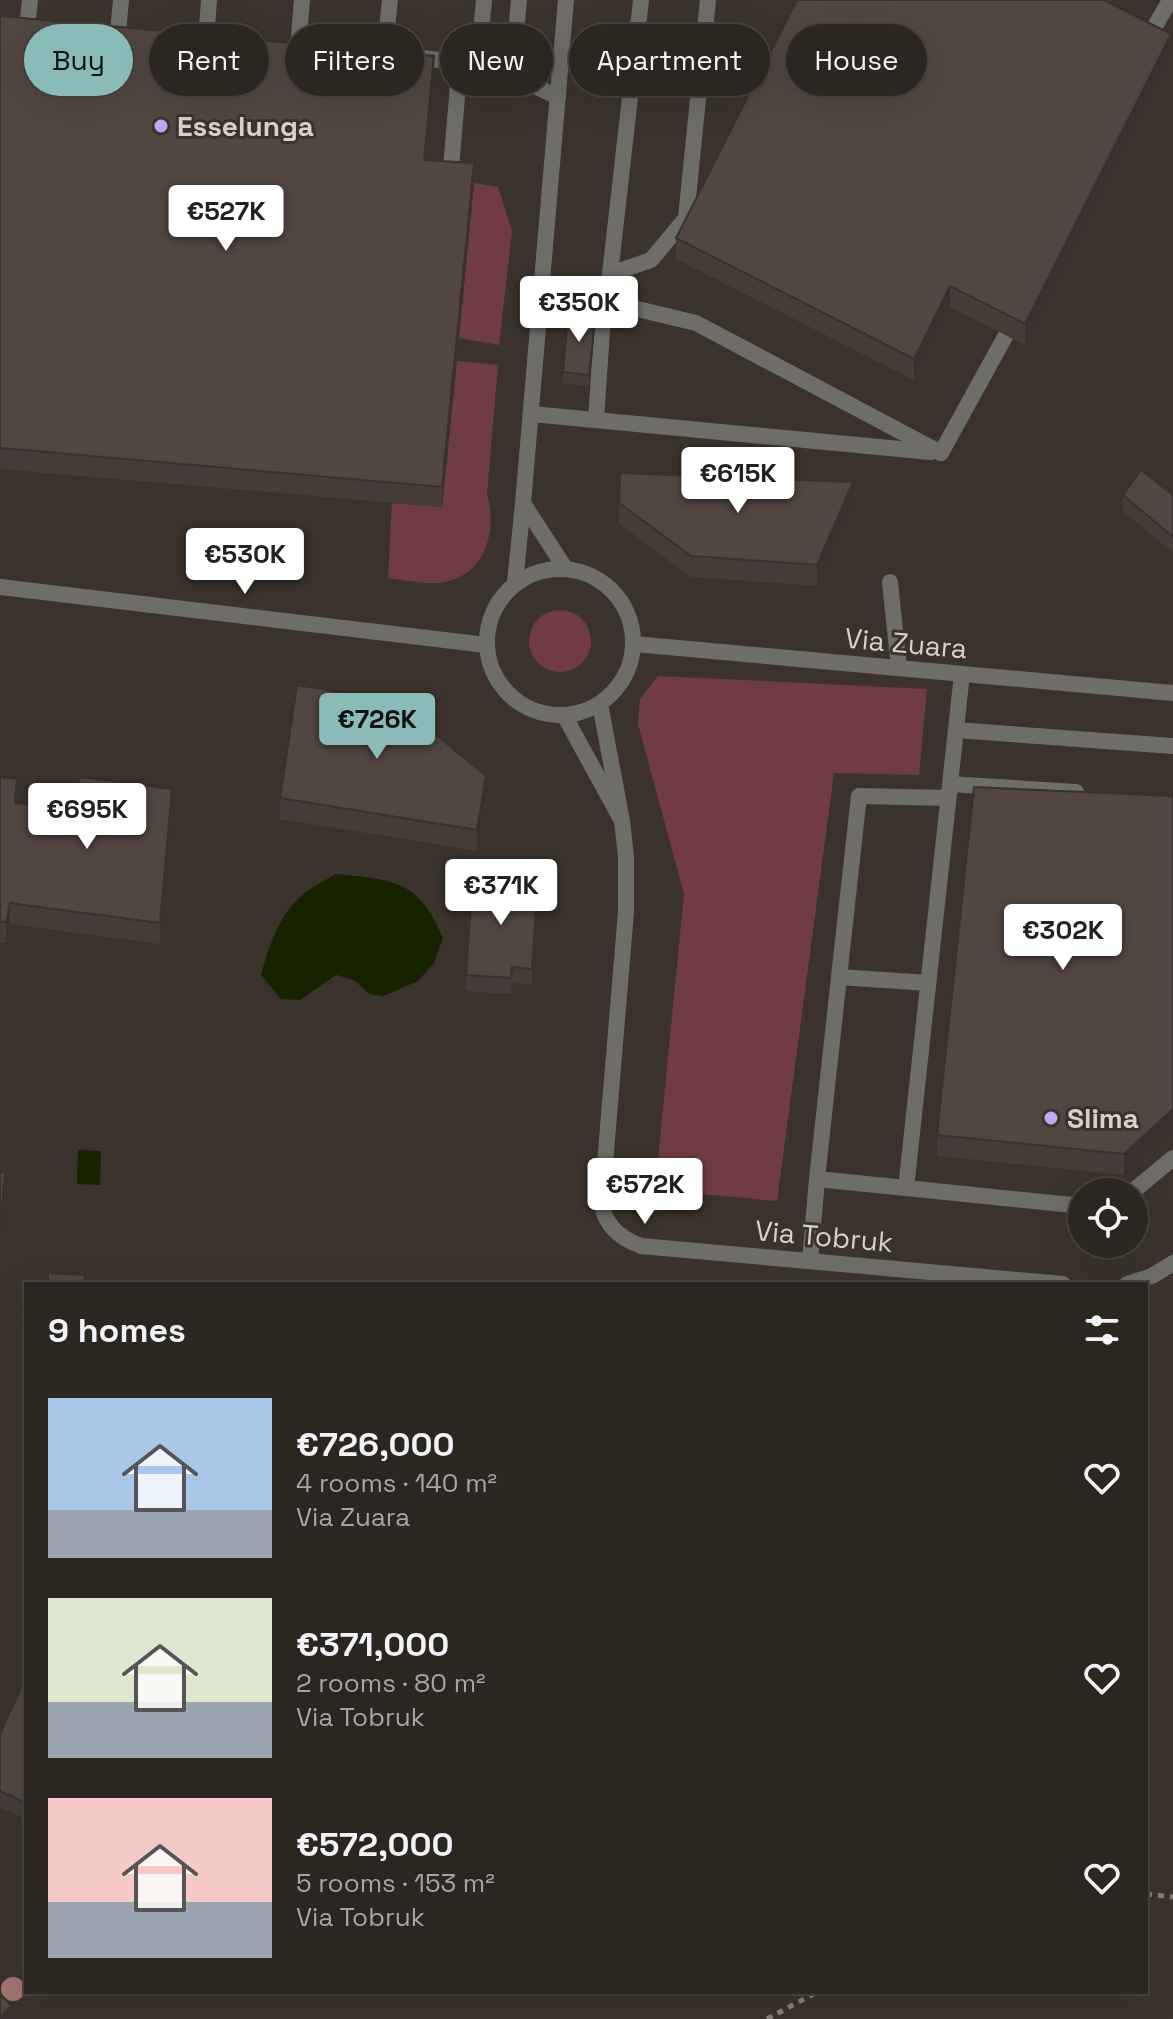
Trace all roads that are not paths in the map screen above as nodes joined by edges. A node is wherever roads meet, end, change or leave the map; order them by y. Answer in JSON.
{"nodes":[{"id":1,"x":30,"y":0,"type":"edge"},
{"id":2,"x":121,"y":0,"type":"edge"},
{"id":3,"x":209,"y":0,"type":"edge"},
{"id":4,"x":302,"y":0,"type":"edge"},
{"id":5,"x":390,"y":0,"type":"edge"},
{"id":6,"x":484,"y":0,"type":"edge"},
{"id":7,"x":519,"y":0,"type":"edge"},
{"id":8,"x":566,"y":0,"type":"edge"},
{"id":9,"x":641,"y":0,"type":"edge"},
{"id":10,"x":708,"y":0,"type":"edge"},
{"id":11,"x":1170,"y":0,"type":"edge"},
{"id":12,"x":28,"y":24,"type":"edge"},
{"id":13,"x":119,"y":24,"type":"edge"},
{"id":14,"x":207,"y":24,"type":"edge"},
{"id":15,"x":300,"y":24,"type":"edge"},
{"id":16,"x":482,"y":24,"type":"edge"},
{"id":17,"x":517,"y":24,"type":"edge"},
{"id":18,"x":1146,"y":42,"type":"edge"},
{"id":19,"x":440,"y":59,"type":"edge"},
{"id":20,"x":553,"y":95,"type":"edge"},
{"id":21,"x":457,"y":96,"type":"edge"},
{"id":22,"x":558,"y":97,"type":"junction"},
{"id":23,"x":450,"y":182,"type":"edge"},
{"id":24,"x":610,"y":274,"type":"junction"},
{"id":25,"x":542,"y":295,"type":"junction"},
{"id":26,"x":604,"y":301,"type":"junction"},
{"id":27,"x":1006,"y":335,"type":"edge"},
{"id":28,"x":532,"y":414,"type":"junction"},
{"id":29,"x":596,"y":420,"type":"junction"},
{"id":30,"x":941,"y":453,"type":"junction"},
{"id":31,"x":523,"y":503,"type":"junction"},
{"id":32,"x":565,"y":568,"type":"junction"},
{"id":33,"x":890,"y":582,"type":"dead end"},
{"id":34,"x":515,"y":583,"type":"junction"},
{"id":35,"x":0,"y":587,"type":"edge"},
{"id":36,"x":634,"y":644,"type":"junction"},
{"id":37,"x":486,"y":645,"type":"junction"},
{"id":38,"x":899,"y":668,"type":"junction"},
{"id":39,"x":962,"y":674,"type":"junction"},
{"id":40,"x":1173,"y":693,"type":"edge"},
{"id":41,"x":600,"y":704,"type":"junction"},
{"id":42,"x":564,"y":715,"type":"junction"},
{"id":43,"x":956,"y":730,"type":"junction"},
{"id":44,"x":1173,"y":746,"type":"edge"},
{"id":45,"x":949,"y":791,"type":"junction"},
{"id":46,"x":1093,"y":793,"type":"edge"},
{"id":47,"x":622,"y":821,"type":"junction"},
{"id":48,"x":839,"y":977,"type":"junction"},
{"id":49,"x":928,"y":983,"type":"junction"},
{"id":50,"x":1173,"y":1158,"type":"edge"},
{"id":51,"x":817,"y":1179,"type":"junction"},
{"id":52,"x":1148,"y":1179,"type":"edge"},
{"id":53,"x":906,"y":1188,"type":"junction"},
{"id":54,"x":1068,"y":1205,"type":"edge"},
{"id":55,"x":810,"y":1261,"type":"junction"},
{"id":56,"x":1173,"y":1263,"type":"edge"},
{"id":57,"x":1041,"y":1282,"type":"edge"},
{"id":58,"x":1133,"y":1282,"type":"edge"}],
"edges":[{"from":1,"to":12,"type":"street"},
{"from":2,"to":13,"type":"street"},
{"from":3,"to":14,"type":"street"},
{"from":4,"to":15,"type":"street"},
{"from":5,"to":19,"type":"street"},
{"from":6,"to":16,"type":"street"},
{"from":7,"to":17,"type":"street"},
{"from":8,"to":22,"type":"street"},
{"from":9,"to":24,"type":"street"},
{"from":10,"to":24,"type":"street"},
{"from":11,"to":18,"type":"street"},
{"from":20,"to":22,"type":"street"},
{"from":21,"to":23,"type":"street"},
{"from":22,"to":25,"type":"street"},
{"from":24,"to":26,"type":"street"},
{"from":25,"to":26,"type":"street"},
{"from":25,"to":28,"type":"street"},
{"from":26,"to":29,"type":"street"},
{"from":26,"to":30,"type":"street"},
{"from":27,"to":30,"type":"street"},
{"from":28,"to":29,"type":"street"},
{"from":28,"to":31,"type":"street"},
{"from":29,"to":30,"type":"street"},
{"from":31,"to":32,"type":"street"},
{"from":31,"to":34,"type":"street"},
{"from":32,"to":34,"type":"street"},
{"from":32,"to":36,"type":"street"},
{"from":33,"to":38,"type":"street"},
{"from":34,"to":37,"type":"street"},
{"from":35,"to":37,"type":"street"},
{"from":36,"to":38,"type":"street","name":"Via Zuara"},
{"from":36,"to":41,"type":"street"},
{"from":37,"to":42,"type":"street"},
{"from":38,"to":39,"type":"street","name":"Via Zuara"},
{"from":39,"to":40,"type":"street","name":"Via Zuara"},
{"from":39,"to":43,"type":"street"},
{"from":41,"to":42,"type":"street"},
{"from":41,"to":47,"type":"street","name":"Via Tobruk"},
{"from":42,"to":47,"type":"street","name":"Via Tobruk"},
{"from":43,"to":44,"type":"street"},
{"from":43,"to":45,"type":"street"},
{"from":45,"to":46,"type":"street"},
{"from":45,"to":48,"type":"street"},
{"from":45,"to":49,"type":"street"},
{"from":47,"to":55,"type":"street","name":"Via Tobruk"},
{"from":48,"to":49,"type":"street"},
{"from":48,"to":51,"type":"street"},
{"from":49,"to":53,"type":"street"},
{"from":50,"to":52,"type":"street"},
{"from":51,"to":53,"type":"street"},
{"from":51,"to":55,"type":"street"},
{"from":53,"to":54,"type":"street"},
{"from":55,"to":57,"type":"street","name":"Via Tobruk"},
{"from":56,"to":58,"type":"street"}]}
